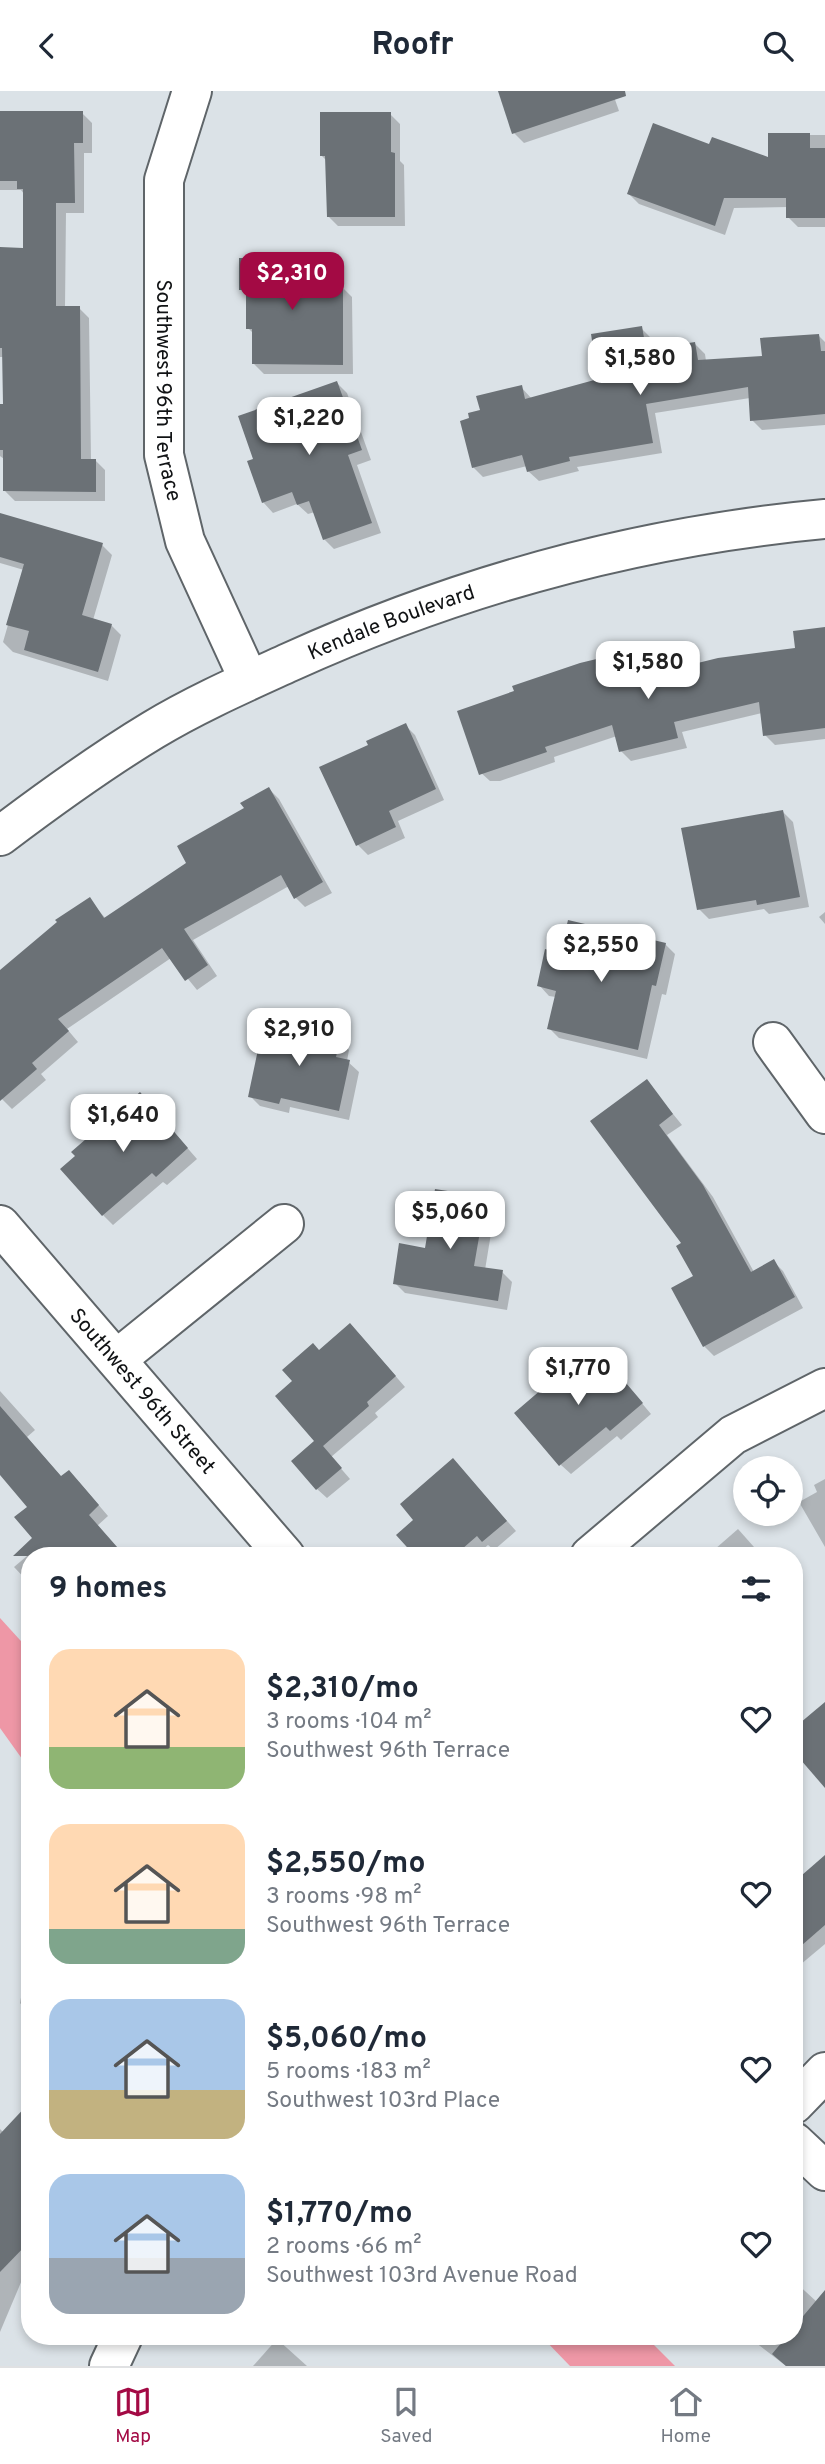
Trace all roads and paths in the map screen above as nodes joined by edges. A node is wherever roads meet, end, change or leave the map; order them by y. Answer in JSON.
{"nodes":[{"id":1,"x":192,"y":91,"type":"edge"},
{"id":2,"x":825,"y":519,"type":"edge"},
{"id":3,"x":249,"y":680,"type":"junction"},
{"id":4,"x":0,"y":836,"type":"edge"},
{"id":5,"x":774,"y":1042,"type":"dead end"},
{"id":6,"x":825,"y":1114,"type":"edge"},
{"id":7,"x":284,"y":1224,"type":"dead end"},
{"id":8,"x":0,"y":1226,"type":"edge"},
{"id":9,"x":117,"y":1359,"type":"junction"},
{"id":10,"x":825,"y":1388,"type":"edge"},
{"id":11,"x":277,"y":1547,"type":"edge"},
{"id":12,"x":601,"y":1547,"type":"edge"},
{"id":13,"x":825,"y":2072,"type":"edge"},
{"id":14,"x":803,"y":2095,"type":"edge"},
{"id":15,"x":803,"y":2150,"type":"edge"},
{"id":16,"x":825,"y":2171,"type":"edge"},
{"id":17,"x":119,"y":2345,"type":"edge"},
{"id":18,"x":109,"y":2366,"type":"edge"}],
"edges":[{"from":1,"to":3,"type":"street","name":"Southwest 96th Terrace"},
{"from":2,"to":3,"type":"street","name":"Kendale Boulevard"},
{"from":3,"to":4,"type":"street","name":"Kendale Boulevard"},
{"from":5,"to":6,"type":"street"},
{"from":7,"to":9,"type":"street"},
{"from":8,"to":9,"type":"street","name":"Southwest 96th Street"},
{"from":9,"to":11,"type":"street","name":"Southwest 96th Street"},
{"from":10,"to":12,"type":"street"},
{"from":13,"to":14,"type":"street"},
{"from":15,"to":16,"type":"street"},
{"from":17,"to":18,"type":"street"}]}
